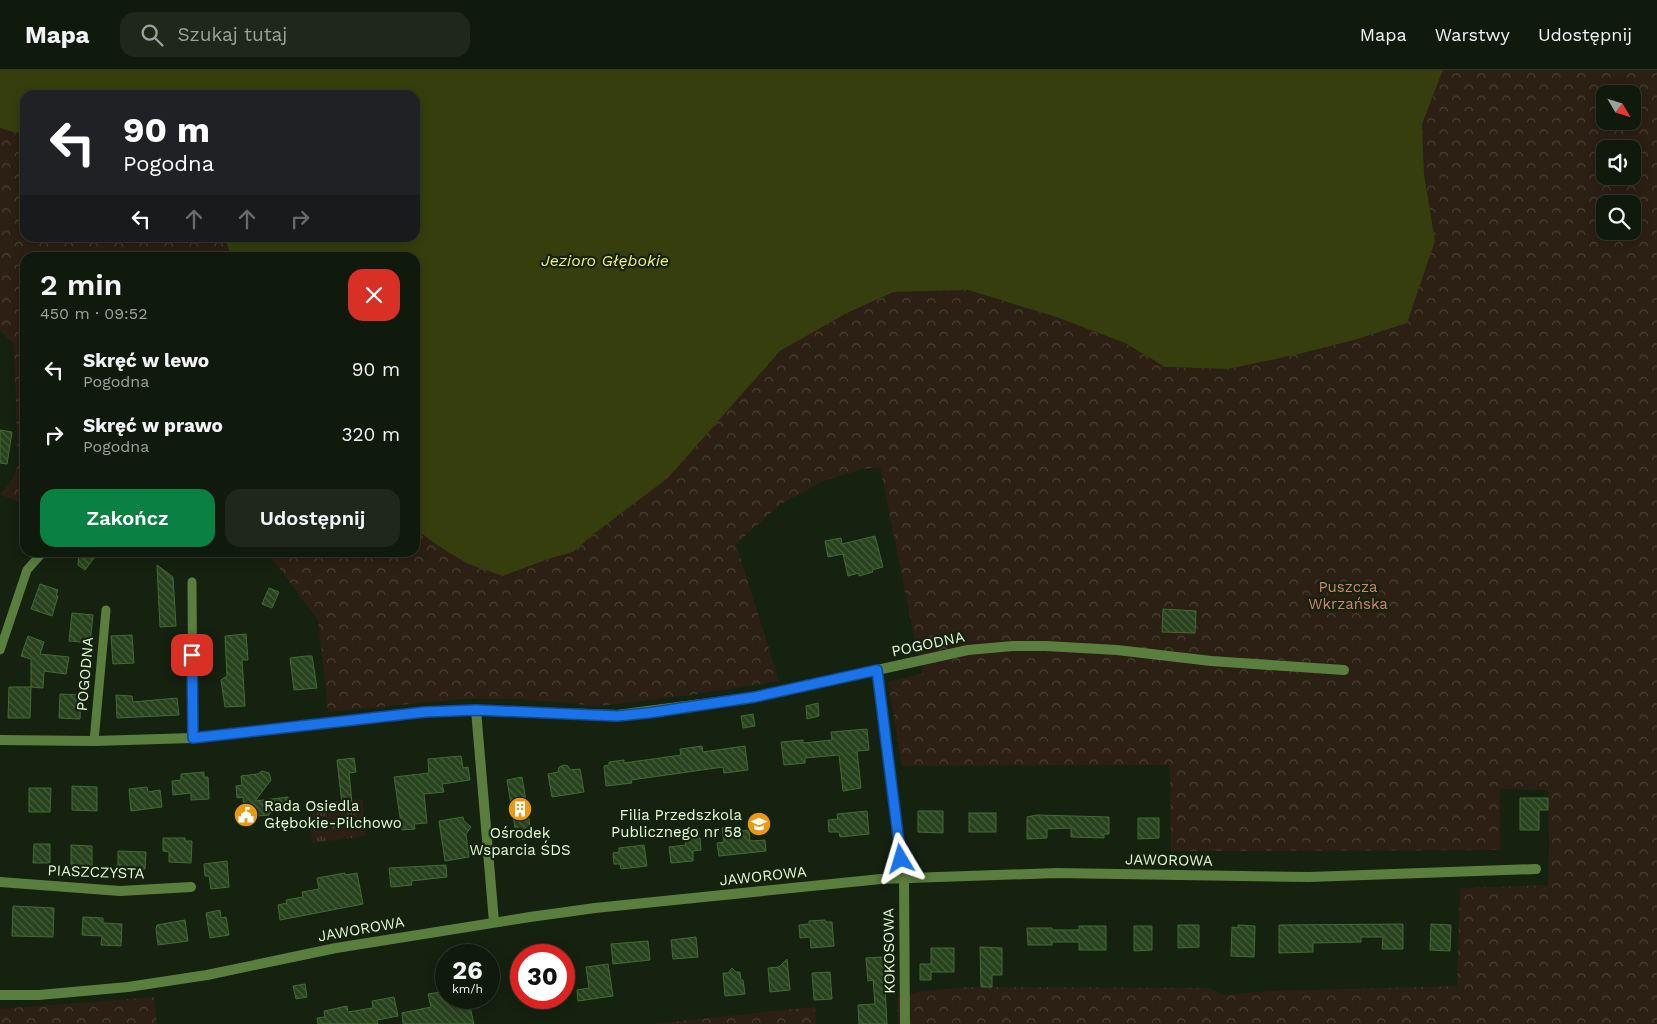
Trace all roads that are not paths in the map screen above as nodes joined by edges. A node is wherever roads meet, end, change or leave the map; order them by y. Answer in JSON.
{"nodes":[{"id":1,"x":39,"y":557,"type":"edge"},
{"id":2,"x":192,"y":582,"type":"dead end"},
{"id":3,"x":106,"y":610,"type":"dead end"},
{"id":4,"x":0,"y":650,"type":"edge"},
{"id":5,"x":877,"y":670,"type":"junction"},
{"id":6,"x":1344,"y":670,"type":"dead end"},
{"id":7,"x":476,"y":710,"type":"junction"},
{"id":8,"x":193,"y":738,"type":"junction"},
{"id":9,"x":0,"y":740,"type":"edge"},
{"id":10,"x":94,"y":741,"type":"junction"},
{"id":11,"x":1536,"y":869,"type":"dead end"},
{"id":12,"x":904,"y":878,"type":"junction"},
{"id":13,"x":0,"y":882,"type":"edge"},
{"id":14,"x":191,"y":886,"type":"dead end"},
{"id":15,"x":494,"y":922,"type":"junction"},
{"id":16,"x":0,"y":995,"type":"edge"},
{"id":17,"x":905,"y":1024,"type":"edge"}],
"edges":[{"from":1,"to":4,"type":"lane"},
{"from":2,"to":8,"type":"lane"},
{"from":3,"to":10,"type":"lane","name":"POGODNA"},
{"from":5,"to":6,"type":"street","name":"POGODNA"},
{"from":5,"to":7,"type":"street","name":"POGODNA"},
{"from":5,"to":12,"type":"street","name":"KOKOSOWA"},
{"from":7,"to":8,"type":"street","name":"POGODNA"},
{"from":7,"to":15,"type":"street"},
{"from":8,"to":10,"type":"street","name":"POGODNA"},
{"from":9,"to":10,"type":"street","name":"POGODNA"},
{"from":11,"to":12,"type":"street","name":"JAWOROWA"},
{"from":12,"to":15,"type":"street","name":"JAWOROWA"},
{"from":12,"to":17,"type":"street","name":"KOKOSOWA"},
{"from":13,"to":14,"type":"street","name":"PIASZCZYSTA"},
{"from":15,"to":16,"type":"street","name":"JAWOROWA"}]}
